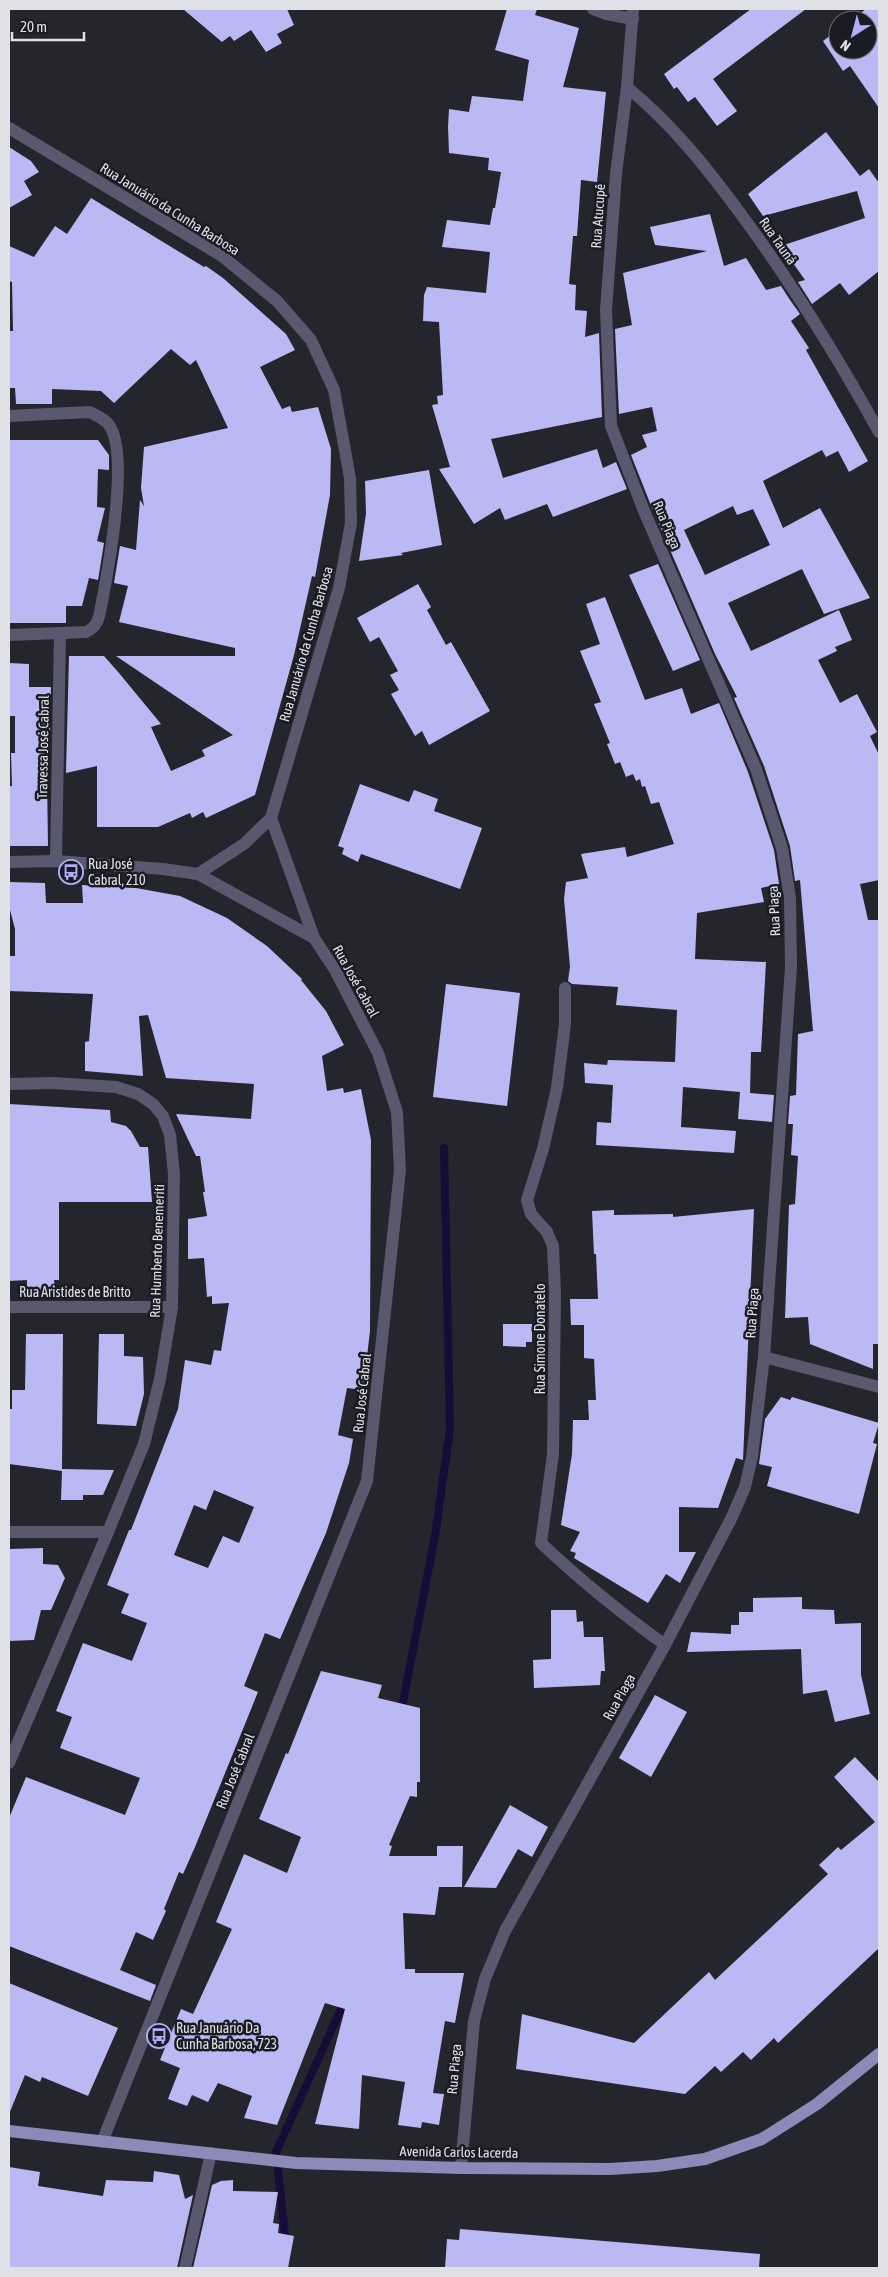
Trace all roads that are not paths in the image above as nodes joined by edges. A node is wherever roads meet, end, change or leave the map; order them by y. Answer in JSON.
{"nodes":[{"id":1,"x":593,"y":9,"type":"edge"},
{"id":2,"x":633,"y":14,"type":"edge"},
{"id":3,"x":627,"y":87,"type":"junction"},
{"id":4,"x":9,"y":128,"type":"edge"},
{"id":5,"x":9,"y":416,"type":"edge"},
{"id":6,"x":611,"y":426,"type":"joint"},
{"id":7,"x":879,"y":432,"type":"edge"},
{"id":8,"x":60,"y":633,"type":"junction"},
{"id":9,"x":9,"y":635,"type":"edge"},
{"id":10,"x":271,"y":818,"type":"junction"},
{"id":11,"x":56,"y":861,"type":"junction"},
{"id":12,"x":9,"y":862,"type":"edge"},
{"id":13,"x":198,"y":874,"type":"junction"},
{"id":14,"x":314,"y":938,"type":"junction"},
{"id":15,"x":565,"y":988,"type":"dead end"},
{"id":16,"x":9,"y":1084,"type":"edge"},
{"id":17,"x":9,"y":1307,"type":"edge"},
{"id":18,"x":172,"y":1307,"type":"junction"},
{"id":19,"x":764,"y":1357,"type":"junction"},
{"id":20,"x":879,"y":1387,"type":"edge"},
{"id":21,"x":9,"y":1532,"type":"edge"},
{"id":22,"x":108,"y":1532,"type":"junction"},
{"id":23,"x":665,"y":1644,"type":"junction"},
{"id":24,"x":10,"y":1756,"type":"edge"},
{"id":25,"x":879,"y":2054,"type":"edge"},
{"id":26,"x":9,"y":2131,"type":"edge"},
{"id":27,"x":102,"y":2142,"type":"junction"},
{"id":28,"x":211,"y":2154,"type":"junction"},
{"id":29,"x":461,"y":2168,"type":"junction"},
{"id":30,"x":184,"y":2268,"type":"edge"}],
"edges":[{"from":1,"to":2,"type":"street"},
{"from":2,"to":3,"type":"street","name":"Rua Atucupê"},
{"from":3,"to":6,"type":"street","name":"Rua Atucupê"},
{"from":3,"to":7,"type":"street","name":"Rua Tauná"},
{"from":4,"to":10,"type":"street","name":"Rua Januário da Cunha Barbosa"},
{"from":5,"to":8,"type":"street"},
{"from":6,"to":19,"type":"street","name":"Rua Piaga"},
{"from":8,"to":9,"type":"street"},
{"from":8,"to":11,"type":"street","name":"Travessa José Cabral"},
{"from":10,"to":13,"type":"street","name":"Rua Januário da Cunha Barbosa"},
{"from":10,"to":14,"type":"street"},
{"from":11,"to":12,"type":"street","name":"Rua José Cabral"},
{"from":11,"to":13,"type":"street","name":"Rua José Cabral"},
{"from":13,"to":14,"type":"street","name":"Rua José Cabral"},
{"from":14,"to":27,"type":"street","name":"Rua José Cabral"},
{"from":15,"to":23,"type":"street","name":"Rua Simone Donatelo"},
{"from":16,"to":18,"type":"street","name":"Rua Humberto Benemeriti"},
{"from":17,"to":18,"type":"street","name":"Rua Aristides de Britto"},
{"from":18,"to":22,"type":"street","name":"Rua Humberto Benemeriti"},
{"from":19,"to":20,"type":"street"},
{"from":19,"to":23,"type":"street","name":"Rua Piaga"},
{"from":21,"to":22,"type":"street"},
{"from":22,"to":24,"type":"street","name":"Rua Humberto Benemeriti"},
{"from":23,"to":29,"type":"street","name":"Rua Piaga"},
{"from":25,"to":29,"type":"main road","name":"Avenida Carlos Lacerda"},
{"from":26,"to":27,"type":"main road","name":"Avenida Carlos Lacerda"},
{"from":27,"to":28,"type":"main road","name":"Avenida Carlos Lacerda"},
{"from":28,"to":29,"type":"main road","name":"Avenida Carlos Lacerda"},
{"from":28,"to":30,"type":"street"}]}
